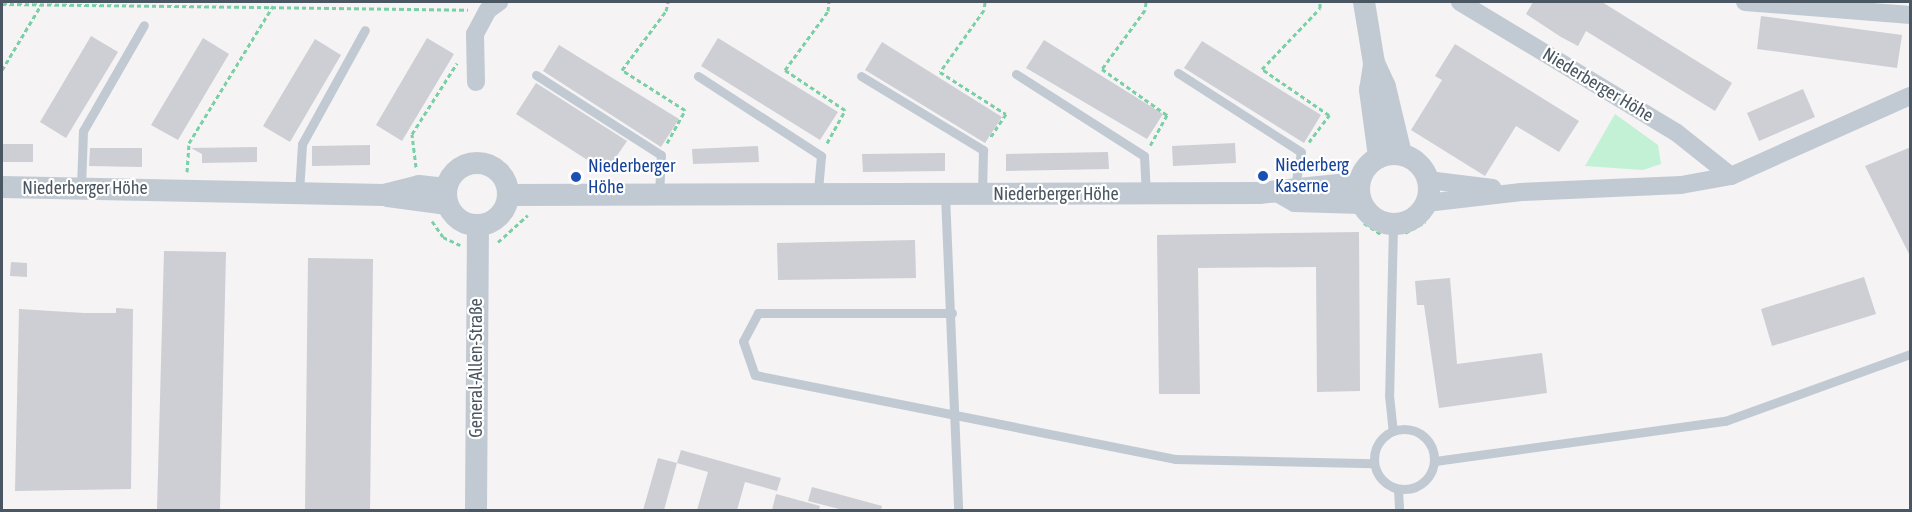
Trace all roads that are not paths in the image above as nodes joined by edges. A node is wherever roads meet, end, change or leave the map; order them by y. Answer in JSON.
{"nodes":[{"id":1,"x":1364,"y":2,"type":"edge"},
{"id":2,"x":1460,"y":2,"type":"edge"},
{"id":3,"x":1745,"y":2,"type":"edge"},
{"id":4,"x":496,"y":4,"type":"edge"},
{"id":5,"x":1911,"y":15,"type":"edge"},
{"id":6,"x":144,"y":25,"type":"dead end"},
{"id":7,"x":365,"y":30,"type":"dead end"},
{"id":8,"x":1178,"y":73,"type":"dead end"},
{"id":9,"x":1016,"y":74,"type":"dead end"},
{"id":10,"x":536,"y":75,"type":"dead end"},
{"id":11,"x":698,"y":76,"type":"dead end"},
{"id":12,"x":861,"y":76,"type":"dead end"},
{"id":13,"x":476,"y":82,"type":"dead end"},
{"id":14,"x":1911,"y":96,"type":"edge"},
{"id":15,"x":1390,"y":155,"type":"junction"},
{"id":16,"x":1731,"y":176,"type":"junction"},
{"id":17,"x":1428,"y":180,"type":"junction"},
{"id":18,"x":2,"y":187,"type":"edge"},
{"id":19,"x":81,"y":188,"type":"junction"},
{"id":20,"x":1288,"y":189,"type":"junction"},
{"id":21,"x":299,"y":192,"type":"junction"},
{"id":22,"x":1521,"y":192,"type":"junction"},
{"id":23,"x":1146,"y":193,"type":"junction"},
{"id":24,"x":1360,"y":193,"type":"junction"},
{"id":25,"x":508,"y":195,"type":"junction"},
{"id":26,"x":659,"y":195,"type":"junction"},
{"id":27,"x":818,"y":195,"type":"junction"},
{"id":28,"x":945,"y":195,"type":"junction"},
{"id":29,"x":982,"y":195,"type":"junction"},
{"id":30,"x":447,"y":196,"type":"junction"},
{"id":31,"x":1426,"y":203,"type":"junction"},
{"id":32,"x":1393,"y":225,"type":"junction"},
{"id":33,"x":478,"y":236,"type":"junction"},
{"id":34,"x":952,"y":312,"type":"junction"},
{"id":35,"x":1911,"y":354,"type":"edge"},
{"id":36,"x":956,"y":414,"type":"junction"},
{"id":37,"x":1393,"y":430,"type":"junction"},
{"id":38,"x":1435,"y":461,"type":"junction"},
{"id":39,"x":1374,"y":463,"type":"junction"},
{"id":40,"x":1398,"y":489,"type":"junction"},
{"id":41,"x":476,"y":510,"type":"edge"},
{"id":42,"x":957,"y":510,"type":"edge"},
{"id":43,"x":1399,"y":510,"type":"edge"}],
"edges":[{"from":1,"to":15,"type":"street"},
{"from":2,"to":16,"type":"street","name":"Niederberger Höhe"},
{"from":3,"to":5,"type":"street"},
{"from":4,"to":13,"type":"street"},
{"from":6,"to":19,"type":"lane"},
{"from":7,"to":21,"type":"lane"},
{"from":8,"to":20,"type":"lane"},
{"from":9,"to":23,"type":"lane"},
{"from":10,"to":26,"type":"lane"},
{"from":11,"to":27,"type":"lane"},
{"from":12,"to":29,"type":"lane"},
{"from":14,"to":16,"type":"street"},
{"from":15,"to":17,"type":"street"},
{"from":15,"to":24,"type":"street"},
{"from":16,"to":22,"type":"street"},
{"from":17,"to":22,"type":"street"},
{"from":17,"to":31,"type":"street"},
{"from":18,"to":19,"type":"street","name":"Niederberger Höhe"},
{"from":19,"to":21,"type":"street","name":"Niederberger Höhe"},
{"from":20,"to":23,"type":"street","name":"Niederberger Höhe"},
{"from":20,"to":24,"type":"street","name":"Niederberger Höhe"},
{"from":21,"to":30,"type":"street","name":"Niederberger Höhe"},
{"from":22,"to":31,"type":"street"},
{"from":23,"to":29,"type":"street","name":"Niederberger Höhe"},
{"from":24,"to":32,"type":"street"},
{"from":25,"to":26,"type":"street","name":"Niederberger Höhe"},
{"from":25,"to":30,"type":"street"},
{"from":25,"to":33,"type":"street"},
{"from":26,"to":27,"type":"street","name":"Niederberger Höhe"},
{"from":27,"to":28,"type":"street","name":"Niederberger Höhe"},
{"from":28,"to":29,"type":"street","name":"Niederberger Höhe"},
{"from":28,"to":34,"type":"lane"},
{"from":30,"to":33,"type":"street"},
{"from":31,"to":32,"type":"street"},
{"from":32,"to":37,"type":"lane"},
{"from":33,"to":41,"type":"street","name":"General-Allen-Straße"},
{"from":34,"to":36,"type":"lane"},
{"from":34,"to":36,"type":"lane"},
{"from":35,"to":38,"type":"lane"},
{"from":36,"to":39,"type":"lane"},
{"from":36,"to":42,"type":"lane"},
{"from":37,"to":38,"type":"lane"},
{"from":37,"to":39,"type":"lane"},
{"from":38,"to":40,"type":"lane"},
{"from":39,"to":40,"type":"lane"},
{"from":40,"to":43,"type":"lane"}]}
